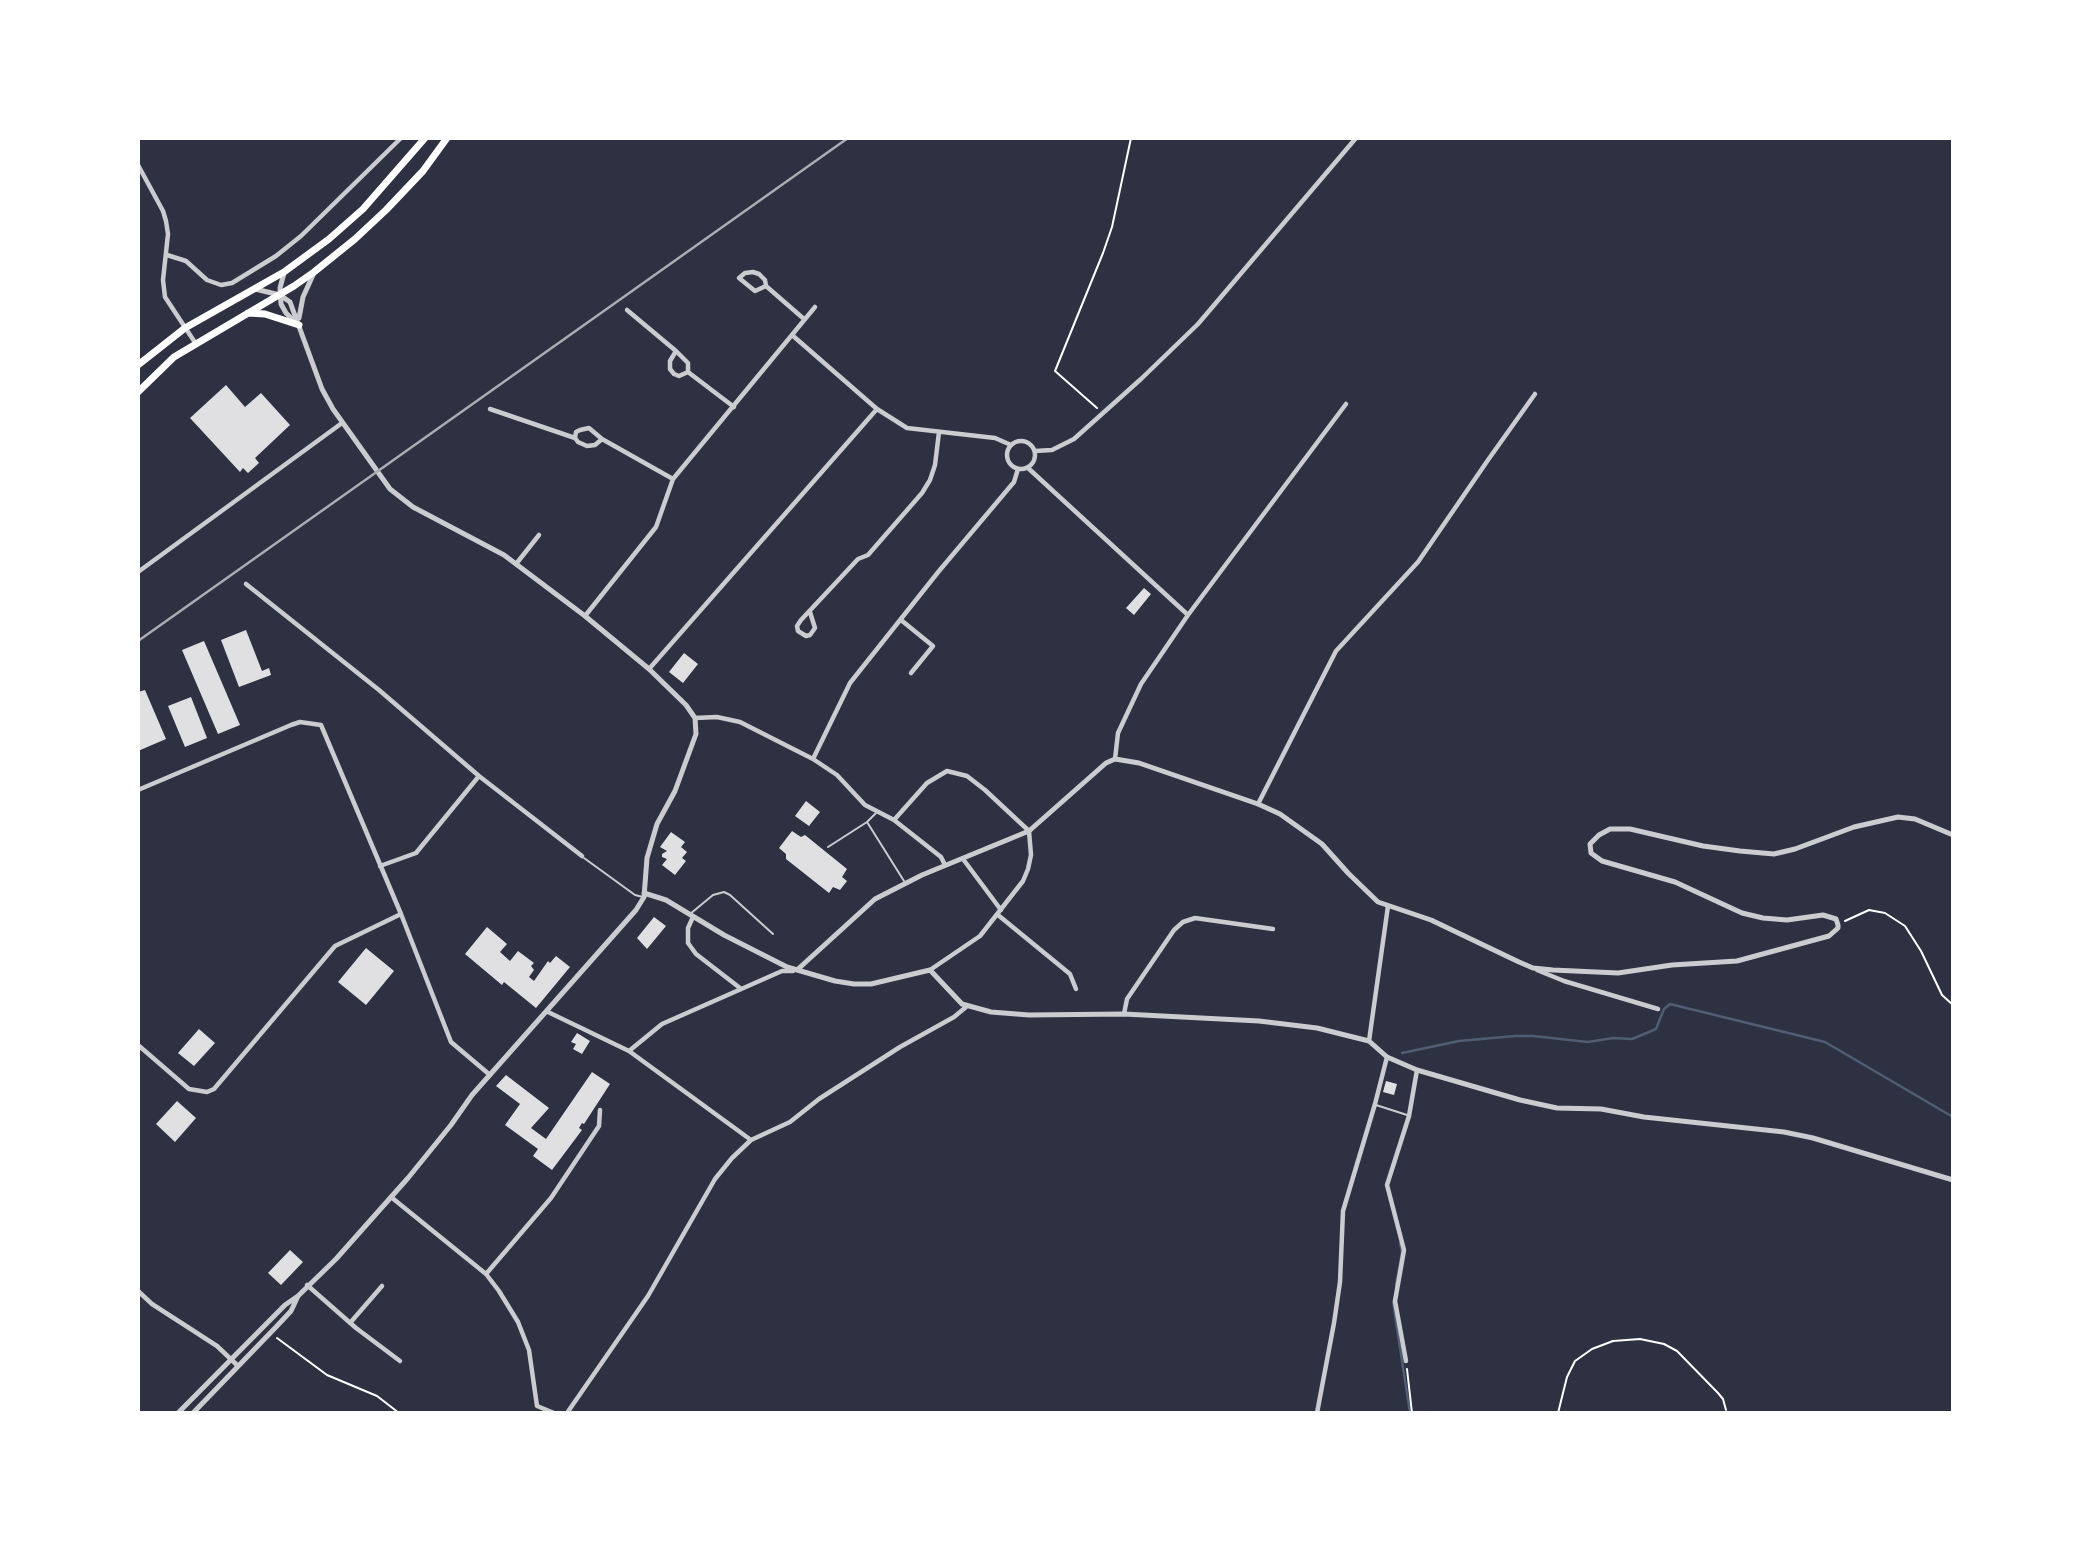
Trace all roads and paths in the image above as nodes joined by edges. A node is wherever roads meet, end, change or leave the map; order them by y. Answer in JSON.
{"nodes":[{"id":1,"x":401,"y":138,"type":"edge"},
{"id":2,"x":425,"y":138,"type":"edge"},
{"id":3,"x":447,"y":138,"type":"edge"},
{"id":4,"x":1131,"y":138,"type":"edge"},
{"id":5,"x":1356,"y":138,"type":"edge"},
{"id":6,"x":138,"y":166,"type":"edge"},
{"id":7,"x":167,"y":255,"type":"junction"},
{"id":8,"x":284,"y":272,"type":"junction"},
{"id":9,"x":314,"y":272,"type":"junction"},
{"id":10,"x":765,"y":286,"type":"junction"},
{"id":11,"x":255,"y":289,"type":"junction"},
{"id":12,"x":280,"y":295,"type":"junction"},
{"id":13,"x":815,"y":307,"type":"dead end"},
{"id":14,"x":627,"y":310,"type":"dead end"},
{"id":15,"x":247,"y":313,"type":"junction"},
{"id":16,"x":804,"y":319,"type":"junction"},
{"id":17,"x":299,"y":325,"type":"junction"},
{"id":18,"x":185,"y":328,"type":"junction"},
{"id":19,"x":792,"y":335,"type":"junction"},
{"id":20,"x":196,"y":344,"type":"junction"},
{"id":21,"x":676,"y":351,"type":"junction"},
{"id":22,"x":138,"y":365,"type":"edge"},
{"id":23,"x":688,"y":372,"type":"junction"},
{"id":24,"x":138,"y":392,"type":"edge"},
{"id":25,"x":1535,"y":394,"type":"dead end"},
{"id":26,"x":1346,"y":404,"type":"dead end"},
{"id":27,"x":734,"y":407,"type":"junction"},
{"id":28,"x":490,"y":409,"type":"dead end"},
{"id":29,"x":877,"y":409,"type":"junction"},
{"id":30,"x":1104,"y":413,"type":"junction"},
{"id":31,"x":342,"y":423,"type":"junction"},
{"id":32,"x":939,"y":432,"type":"junction"},
{"id":33,"x":575,"y":438,"type":"junction"},
{"id":34,"x":602,"y":439,"type":"junction"},
{"id":35,"x":1011,"y":445,"type":"junction"},
{"id":36,"x":1035,"y":452,"type":"junction"},
{"id":37,"x":1028,"y":468,"type":"junction"},
{"id":38,"x":1018,"y":469,"type":"junction"},
{"id":39,"x":673,"y":479,"type":"junction"},
{"id":40,"x":538,"y":535,"type":"dead end"},
{"id":41,"x":516,"y":564,"type":"junction"},
{"id":42,"x":138,"y":572,"type":"edge"},
{"id":43,"x":246,"y":584,"type":"dead end"},
{"id":44,"x":810,"y":611,"type":"junction"},
{"id":45,"x":1188,"y":615,"type":"junction"},
{"id":46,"x":585,"y":616,"type":"junction"},
{"id":47,"x":901,"y":620,"type":"junction"},
{"id":48,"x":649,"y":668,"type":"junction"},
{"id":49,"x":911,"y":673,"type":"dead end"},
{"id":50,"x":695,"y":718,"type":"junction"},
{"id":51,"x":813,"y":759,"type":"junction"},
{"id":52,"x":1115,"y":759,"type":"junction"},
{"id":53,"x":479,"y":776,"type":"junction"},
{"id":54,"x":138,"y":790,"type":"edge"},
{"id":55,"x":1258,"y":804,"type":"junction"},
{"id":56,"x":877,"y":813,"type":"junction"},
{"id":57,"x":894,"y":820,"type":"junction"},
{"id":58,"x":867,"y":822,"type":"junction"},
{"id":59,"x":1029,"y":831,"type":"junction"},
{"id":60,"x":1953,"y":835,"type":"edge"},
{"id":61,"x":828,"y":846,"type":"dead end"},
{"id":62,"x":582,"y":856,"type":"joint"},
{"id":63,"x":963,"y":859,"type":"junction"},
{"id":64,"x":945,"y":865,"type":"junction"},
{"id":65,"x":380,"y":866,"type":"junction"},
{"id":66,"x":906,"y":883,"type":"junction"},
{"id":67,"x":644,"y":895,"type":"junction"},
{"id":68,"x":1388,"y":906,"type":"junction"},
{"id":69,"x":999,"y":913,"type":"junction"},
{"id":70,"x":401,"y":914,"type":"junction"},
{"id":71,"x":691,"y":916,"type":"junction"},
{"id":72,"x":1838,"y":925,"type":"junction"},
{"id":73,"x":1273,"y":929,"type":"dead end"},
{"id":74,"x":772,"y":934,"type":"dead end"},
{"id":75,"x":1533,"y":968,"type":"junction"},
{"id":76,"x":797,"y":970,"type":"junction"},
{"id":77,"x":930,"y":970,"type":"junction"},
{"id":78,"x":740,"y":988,"type":"junction"},
{"id":79,"x":1076,"y":989,"type":"dead end"},
{"id":80,"x":1953,"y":1005,"type":"edge"},
{"id":81,"x":966,"y":1007,"type":"junction"},
{"id":82,"x":1658,"y":1009,"type":"dead end"},
{"id":83,"x":548,"y":1012,"type":"junction"},
{"id":84,"x":1124,"y":1014,"type":"junction"},
{"id":85,"x":1369,"y":1041,"type":"junction"},
{"id":86,"x":138,"y":1045,"type":"edge"},
{"id":87,"x":629,"y":1051,"type":"junction"},
{"id":88,"x":1387,"y":1057,"type":"junction"},
{"id":89,"x":1417,"y":1070,"type":"junction"},
{"id":90,"x":490,"y":1075,"type":"junction"},
{"id":91,"x":1375,"y":1104,"type":"junction"},
{"id":92,"x":600,"y":1110,"type":"dead end"},
{"id":93,"x":1409,"y":1116,"type":"junction"},
{"id":94,"x":751,"y":1140,"type":"junction"},
{"id":95,"x":1953,"y":1180,"type":"edge"},
{"id":96,"x":391,"y":1197,"type":"junction"},
{"id":97,"x":486,"y":1274,"type":"junction"},
{"id":98,"x":307,"y":1285,"type":"junction"},
{"id":99,"x":382,"y":1286,"type":"dead end"},
{"id":100,"x":138,"y":1291,"type":"edge"},
{"id":101,"x":298,"y":1296,"type":"junction"},
{"id":102,"x":350,"y":1323,"type":"junction"},
{"id":103,"x":271,"y":1333,"type":"junction"},
{"id":104,"x":231,"y":1358,"type":"junction"},
{"id":105,"x":400,"y":1361,"type":"dead end"},
{"id":106,"x":1406,"y":1361,"type":"joint"},
{"id":107,"x":239,"y":1366,"type":"junction"},
{"id":108,"x":537,"y":1410,"type":"edge"},
{"id":109,"x":1726,"y":1410,"type":"dead end"},
{"id":110,"x":178,"y":1413,"type":"edge"},
{"id":111,"x":193,"y":1413,"type":"edge"},
{"id":112,"x":399,"y":1413,"type":"edge"},
{"id":113,"x":554,"y":1413,"type":"edge"},
{"id":114,"x":567,"y":1413,"type":"edge"},
{"id":115,"x":1317,"y":1413,"type":"edge"},
{"id":116,"x":1412,"y":1413,"type":"edge"},
{"id":117,"x":1558,"y":1413,"type":"edge"}],
"edges":[{"from":1,"to":7,"type":"street"},
{"from":2,"to":8,"type":"main road"},
{"from":3,"to":9,"type":"main road"},
{"from":4,"to":30,"type":"path"},
{"from":5,"to":30,"type":"street"},
{"from":6,"to":7,"type":"street"},
{"from":7,"to":18,"type":"street"},
{"from":8,"to":11,"type":"main road"},
{"from":8,"to":12,"type":"street"},
{"from":9,"to":12,"type":"main road"},
{"from":9,"to":17,"type":"street"},
{"from":10,"to":10,"type":"street"},
{"from":10,"to":16,"type":"street"},
{"from":11,"to":12,"type":"street"},
{"from":11,"to":18,"type":"main road"},
{"from":12,"to":15,"type":"main road"},
{"from":12,"to":17,"type":"street"},
{"from":13,"to":16,"type":"street"},
{"from":14,"to":21,"type":"street"},
{"from":15,"to":17,"type":"main road"},
{"from":15,"to":20,"type":"main road"},
{"from":16,"to":19,"type":"street"},
{"from":17,"to":31,"type":"street"},
{"from":18,"to":20,"type":"street"},
{"from":18,"to":22,"type":"main road"},
{"from":19,"to":27,"type":"street"},
{"from":19,"to":29,"type":"street"},
{"from":20,"to":24,"type":"main road"},
{"from":21,"to":23,"type":"street"},
{"from":21,"to":23,"type":"street"},
{"from":23,"to":27,"type":"street"},
{"from":25,"to":55,"type":"street"},
{"from":26,"to":45,"type":"street"},
{"from":27,"to":39,"type":"street"},
{"from":28,"to":33,"type":"street"},
{"from":29,"to":32,"type":"street"},
{"from":29,"to":48,"type":"street"},
{"from":30,"to":36,"type":"street"},
{"from":31,"to":41,"type":"street"},
{"from":31,"to":42,"type":"street"},
{"from":32,"to":35,"type":"street"},
{"from":32,"to":44,"type":"street"},
{"from":33,"to":34,"type":"street"},
{"from":33,"to":34,"type":"street"},
{"from":34,"to":39,"type":"street"},
{"from":35,"to":36,"type":"street"},
{"from":35,"to":38,"type":"street"},
{"from":36,"to":37,"type":"street"},
{"from":37,"to":38,"type":"street"},
{"from":37,"to":45,"type":"street"},
{"from":38,"to":47,"type":"street"},
{"from":39,"to":46,"type":"street"},
{"from":40,"to":41,"type":"street"},
{"from":41,"to":46,"type":"street"},
{"from":43,"to":53,"type":"street"},
{"from":44,"to":44,"type":"street"},
{"from":45,"to":52,"type":"street"},
{"from":46,"to":48,"type":"street"},
{"from":47,"to":49,"type":"street"},
{"from":47,"to":51,"type":"street"},
{"from":48,"to":50,"type":"street"},
{"from":50,"to":51,"type":"street"},
{"from":50,"to":67,"type":"street"},
{"from":51,"to":56,"type":"street"},
{"from":52,"to":55,"type":"street"},
{"from":52,"to":59,"type":"street"},
{"from":53,"to":62,"type":"street"},
{"from":53,"to":65,"type":"street"},
{"from":54,"to":65,"type":"street"},
{"from":55,"to":68,"type":"street"},
{"from":56,"to":57,"type":"street"},
{"from":56,"to":58,"type":"lane"},
{"from":57,"to":59,"type":"street"},
{"from":57,"to":64,"type":"street"},
{"from":58,"to":61,"type":"lane"},
{"from":58,"to":66,"type":"lane"},
{"from":59,"to":63,"type":"street"},
{"from":59,"to":69,"type":"street"},
{"from":60,"to":72,"type":"street"},
{"from":62,"to":67,"type":"lane"},
{"from":63,"to":64,"type":"street"},
{"from":63,"to":69,"type":"street"},
{"from":64,"to":66,"type":"street"},
{"from":65,"to":70,"type":"street"},
{"from":66,"to":76,"type":"street"},
{"from":67,"to":71,"type":"street"},
{"from":67,"to":83,"type":"street"},
{"from":68,"to":75,"type":"street"},
{"from":68,"to":85,"type":"street"},
{"from":69,"to":77,"type":"street"},
{"from":69,"to":79,"type":"street"},
{"from":70,"to":86,"type":"street"},
{"from":70,"to":90,"type":"street"},
{"from":71,"to":74,"type":"lane"},
{"from":71,"to":76,"type":"street"},
{"from":71,"to":78,"type":"street"},
{"from":72,"to":75,"type":"street"},
{"from":72,"to":80,"type":"path"},
{"from":73,"to":84,"type":"street"},
{"from":75,"to":82,"type":"street"},
{"from":76,"to":77,"type":"street"},
{"from":76,"to":78,"type":"street"},
{"from":77,"to":81,"type":"street"},
{"from":78,"to":87,"type":"street"},
{"from":81,"to":84,"type":"street"},
{"from":81,"to":94,"type":"street"},
{"from":83,"to":87,"type":"street"},
{"from":83,"to":90,"type":"street"},
{"from":84,"to":85,"type":"street"},
{"from":85,"to":88,"type":"street"},
{"from":87,"to":94,"type":"street"},
{"from":88,"to":89,"type":"street"},
{"from":88,"to":91,"type":"street"},
{"from":89,"to":93,"type":"street"},
{"from":89,"to":95,"type":"street"},
{"from":90,"to":96,"type":"street"},
{"from":91,"to":93,"type":"lane"},
{"from":91,"to":115,"type":"street"},
{"from":92,"to":97,"type":"street"},
{"from":93,"to":106,"type":"street"},
{"from":94,"to":114,"type":"street"},
{"from":96,"to":97,"type":"street"},
{"from":96,"to":98,"type":"street"},
{"from":97,"to":108,"type":"street"},
{"from":98,"to":101,"type":"street"},
{"from":98,"to":102,"type":"street"},
{"from":99,"to":102,"type":"street"},
{"from":100,"to":104,"type":"street"},
{"from":101,"to":103,"type":"street"},
{"from":101,"to":104,"type":"street"},
{"from":102,"to":105,"type":"street"},
{"from":103,"to":107,"type":"street"},
{"from":103,"to":112,"type":"path"},
{"from":104,"to":107,"type":"street"},
{"from":104,"to":110,"type":"street"},
{"from":106,"to":116,"type":"path"},
{"from":107,"to":111,"type":"street"},
{"from":108,"to":113,"type":"street"},
{"from":109,"to":117,"type":"path"}]}
